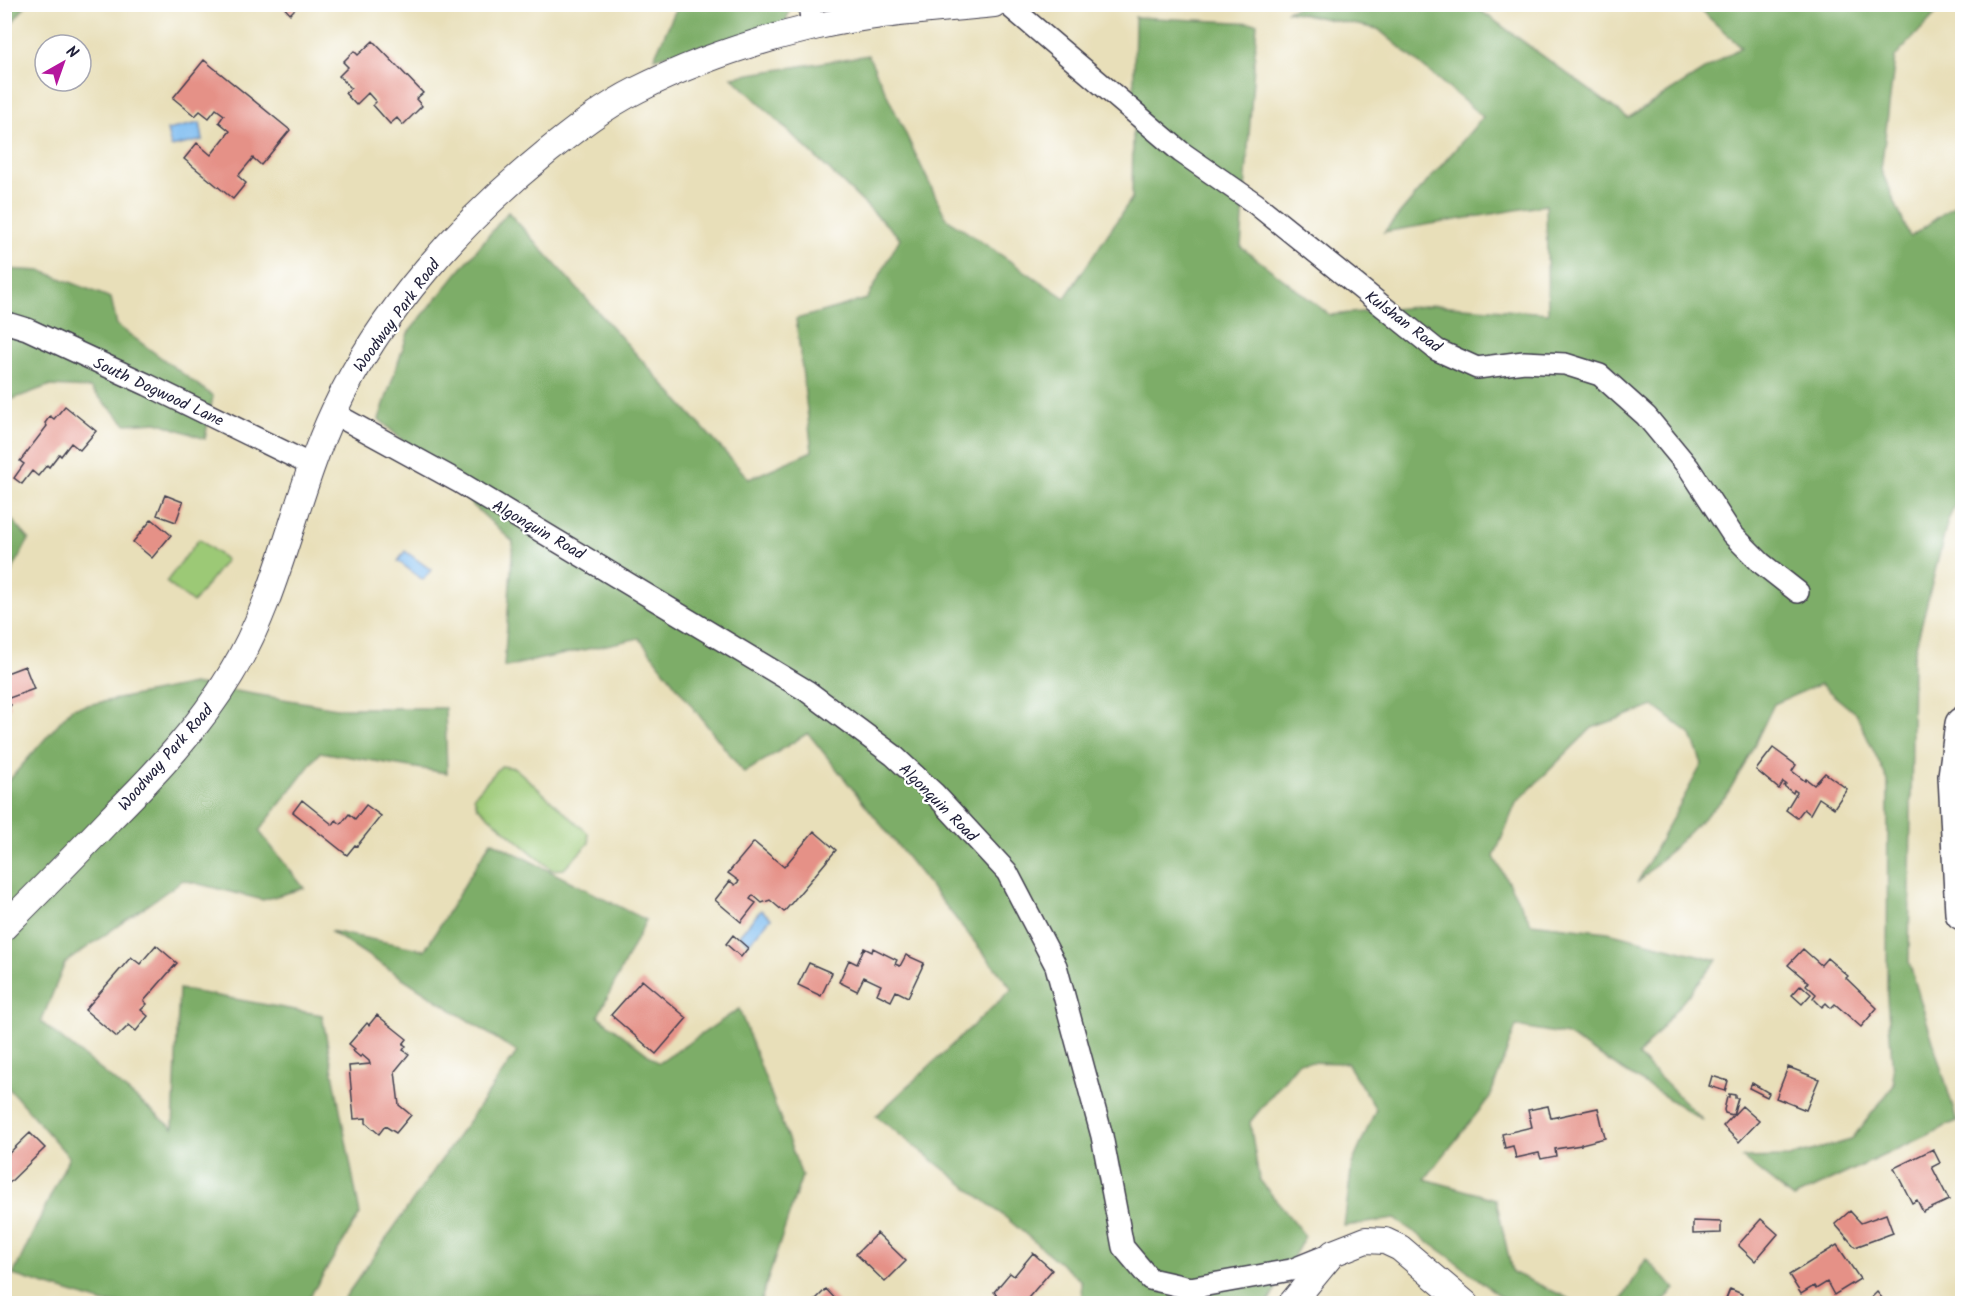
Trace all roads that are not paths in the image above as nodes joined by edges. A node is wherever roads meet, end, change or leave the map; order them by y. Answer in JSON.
{"nodes":[{"id":1,"x":994,"y":4,"type":"edge"},
{"id":2,"x":1007,"y":4,"type":"edge"},
{"id":3,"x":810,"y":16,"type":"edge"},
{"id":4,"x":4,"y":321,"type":"edge"},
{"id":5,"x":333,"y":413,"type":"junction"},
{"id":6,"x":311,"y":465,"type":"junction"},
{"id":7,"x":1798,"y":592,"type":"dead end"},
{"id":8,"x":1962,"y":724,"type":"edge"},
{"id":9,"x":1962,"y":913,"type":"edge"},
{"id":10,"x":4,"y":927,"type":"edge"},
{"id":11,"x":1333,"y":1253,"type":"junction"},
{"id":12,"x":1291,"y":1304,"type":"edge"},
{"id":13,"x":1466,"y":1304,"type":"edge"}],
"edges":[{"from":1,"to":3,"type":"street","name":"Woodway Park Road"},
{"from":2,"to":7,"type":"street","name":"Kulshan Road"},
{"from":3,"to":5,"type":"street","name":"Woodway Park Road"},
{"from":4,"to":6,"type":"street","name":"South Dogwood Lane"},
{"from":5,"to":6,"type":"street","name":"Woodway Park Road"},
{"from":5,"to":11,"type":"street","name":"Algonquin Road"},
{"from":6,"to":10,"type":"street","name":"Woodway Park Road"},
{"from":8,"to":9,"type":"main road"},
{"from":11,"to":12,"type":"street"},
{"from":11,"to":13,"type":"street"}]}
